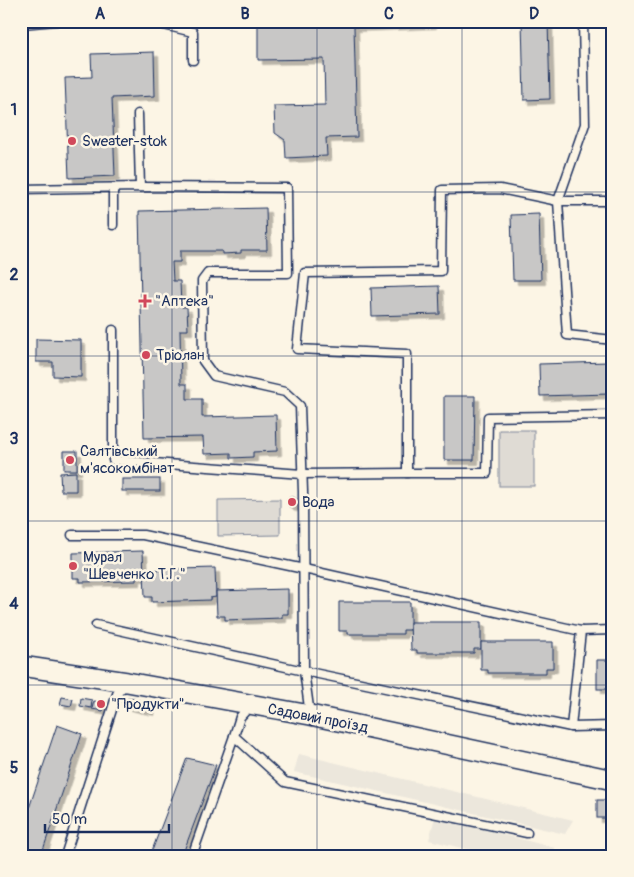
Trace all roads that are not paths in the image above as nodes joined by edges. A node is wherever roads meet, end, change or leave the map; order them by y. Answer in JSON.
{"nodes":[{"id":1,"x":56,"y":21,"type":"edge"},
{"id":2,"x":147,"y":21,"type":"edge"},
{"id":3,"x":583,"y":21,"type":"edge"},
{"id":4,"x":21,"y":24,"type":"edge"},
{"id":5,"x":193,"y":60,"type":"dead end"},
{"id":6,"x":138,"y":114,"type":"dead end"},
{"id":7,"x":140,"y":187,"type":"junction"},
{"id":8,"x":113,"y":188,"type":"junction"},
{"id":9,"x":21,"y":189,"type":"edge"},
{"id":10,"x":558,"y":201,"type":"junction"},
{"id":11,"x":613,"y":201,"type":"edge"},
{"id":12,"x":113,"y":225,"type":"dead end"},
{"id":13,"x":113,"y":330,"type":"dead end"},
{"id":14,"x":613,"y":340,"type":"edge"},
{"id":15,"x":613,"y":416,"type":"edge"},
{"id":16,"x":407,"y":472,"type":"junction"},
{"id":17,"x":302,"y":474,"type":"junction"},
{"id":18,"x":72,"y":535,"type":"dead end"},
{"id":19,"x":304,"y":569,"type":"junction"},
{"id":20,"x":96,"y":625,"type":"dead end"},
{"id":21,"x":613,"y":630,"type":"edge"},
{"id":22,"x":581,"y":631,"type":"junction"},
{"id":23,"x":21,"y":666,"type":"edge"},
{"id":24,"x":304,"y":671,"type":"junction"},
{"id":25,"x":127,"y":682,"type":"junction"},
{"id":26,"x":252,"y":705,"type":"junction"},
{"id":27,"x":310,"y":715,"type":"junction"},
{"id":28,"x":613,"y":726,"type":"edge"},
{"id":29,"x":571,"y":727,"type":"junction"},
{"id":30,"x":234,"y":736,"type":"junction"},
{"id":31,"x":613,"y":780,"type":"edge"},
{"id":32,"x":527,"y":833,"type":"dead end"},
{"id":33,"x":65,"y":856,"type":"edge"},
{"id":34,"x":192,"y":856,"type":"edge"}],
"edges":[{"from":1,"to":4,"type":"lane"},
{"from":2,"to":5,"type":"lane"},
{"from":3,"to":10,"type":"lane"},
{"from":6,"to":7,"type":"lane"},
{"from":7,"to":8,"type":"lane"},
{"from":7,"to":17,"type":"lane"},
{"from":8,"to":9,"type":"lane"},
{"from":8,"to":12,"type":"lane"},
{"from":10,"to":11,"type":"lane"},
{"from":10,"to":14,"type":"lane"},
{"from":10,"to":16,"type":"lane"},
{"from":13,"to":17,"type":"lane"},
{"from":15,"to":16,"type":"lane"},
{"from":16,"to":17,"type":"lane"},
{"from":17,"to":19,"type":"lane"},
{"from":18,"to":19,"type":"lane"},
{"from":19,"to":22,"type":"lane"},
{"from":19,"to":24,"type":"lane"},
{"from":20,"to":24,"type":"lane"},
{"from":21,"to":22,"type":"lane"},
{"from":22,"to":29,"type":"lane"},
{"from":23,"to":25,"type":"street","name":"Садовий проїзд"},
{"from":24,"to":27,"type":"lane"},
{"from":24,"to":29,"type":"lane"},
{"from":25,"to":26,"type":"street","name":"Садовий проїзд"},
{"from":25,"to":33,"type":"lane"},
{"from":26,"to":27,"type":"street","name":"Садовий проїзд"},
{"from":26,"to":30,"type":"lane"},
{"from":27,"to":31,"type":"street","name":"Садовий проїзд"},
{"from":28,"to":29,"type":"lane"},
{"from":30,"to":32,"type":"lane"},
{"from":30,"to":34,"type":"lane"}]}
